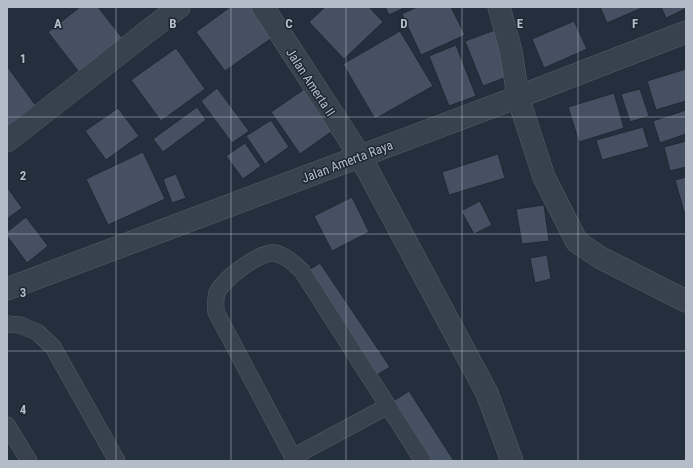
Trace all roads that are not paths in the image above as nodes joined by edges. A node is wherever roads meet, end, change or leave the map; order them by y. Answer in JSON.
{"nodes":[{"id":1,"x":179,"y":7,"type":"edge"},
{"id":2,"x":263,"y":7,"type":"edge"},
{"id":3,"x":499,"y":7,"type":"edge"},
{"id":4,"x":686,"y":32,"type":"edge"},
{"id":5,"x":518,"y":98,"type":"junction"},
{"id":6,"x":7,"y":141,"type":"edge"},
{"id":7,"x":360,"y":156,"type":"junction"},
{"id":8,"x":7,"y":289,"type":"edge"},
{"id":9,"x":686,"y":301,"type":"edge"},
{"id":10,"x":7,"y":324,"type":"edge"},
{"id":11,"x":388,"y":406,"type":"junction"},
{"id":12,"x":7,"y":425,"type":"edge"},
{"id":13,"x":294,"y":459,"type":"edge"},
{"id":14,"x":29,"y":461,"type":"edge"},
{"id":15,"x":117,"y":461,"type":"edge"},
{"id":16,"x":423,"y":461,"type":"edge"},
{"id":17,"x":512,"y":461,"type":"edge"}],
"edges":[{"from":1,"to":6,"type":"street"},
{"from":2,"to":7,"type":"street","name":"Jalan Amerta II"},
{"from":3,"to":5,"type":"street"},
{"from":4,"to":5,"type":"street","name":"Jalan Amerta Raya"},
{"from":5,"to":7,"type":"street","name":"Jalan Amerta Raya"},
{"from":5,"to":9,"type":"street"},
{"from":7,"to":8,"type":"street","name":"Jalan Amerta Raya"},
{"from":7,"to":17,"type":"street","name":"Jalan Amerta II"},
{"from":10,"to":15,"type":"lane"},
{"from":11,"to":13,"type":"lane"},
{"from":11,"to":13,"type":"lane"},
{"from":11,"to":16,"type":"lane"},
{"from":12,"to":14,"type":"lane"}]}
